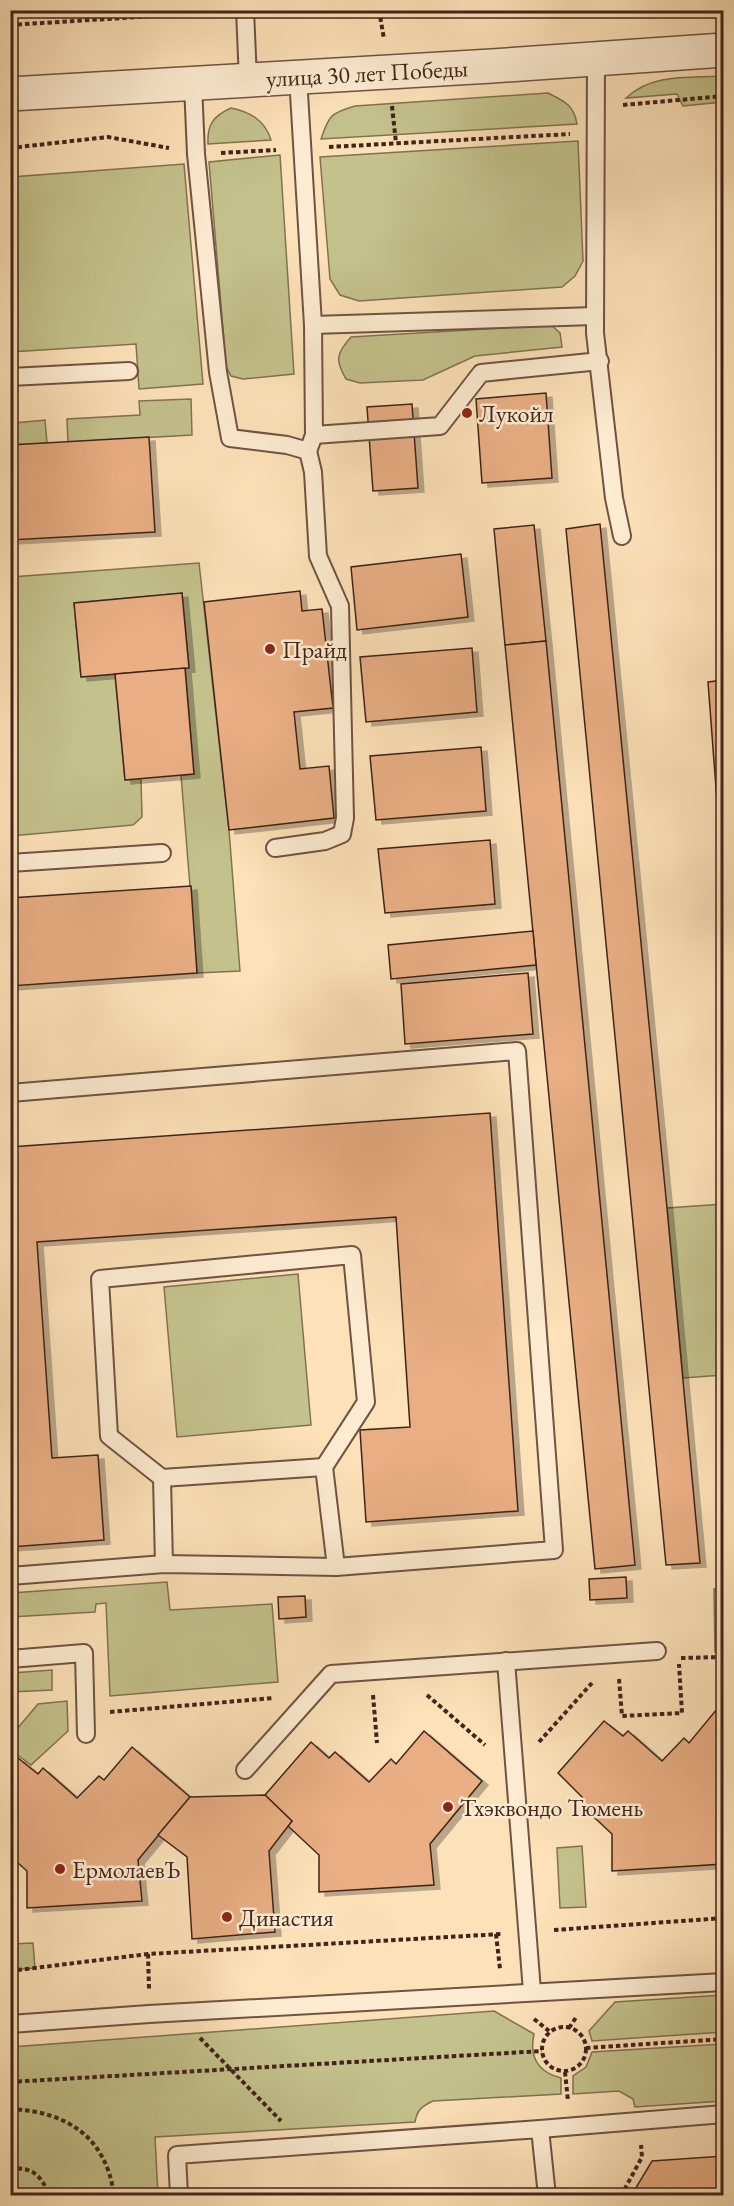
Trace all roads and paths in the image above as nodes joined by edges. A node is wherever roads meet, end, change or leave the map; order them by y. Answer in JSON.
{"nodes":[{"id":1,"x":245,"y":10,"type":"edge"},
{"id":2,"x":231,"y":11,"type":"edge"},
{"id":3,"x":10,"y":25,"type":"edge"},
{"id":4,"x":723,"y":50,"type":"edge"},
{"id":5,"x":596,"y":58,"type":"junction"},
{"id":6,"x":298,"y":77,"type":"junction"},
{"id":7,"x":248,"y":80,"type":"junction"},
{"id":8,"x":193,"y":84,"type":"junction"},
{"id":9,"x":10,"y":94,"type":"edge"},
{"id":10,"x":723,"y":96,"type":"edge"},
{"id":11,"x":595,"y":132,"type":"junction"},
{"id":12,"x":10,"y":148,"type":"edge"},
{"id":13,"x":302,"y":148,"type":"junction"},
{"id":14,"x":196,"y":154,"type":"junction"},
{"id":15,"x":595,"y":316,"type":"junction"},
{"id":16,"x":313,"y":325,"type":"junction"},
{"id":17,"x":600,"y":362,"type":"junction"},
{"id":18,"x":129,"y":371,"type":"dead end"},
{"id":19,"x":10,"y":377,"type":"edge"},
{"id":20,"x":311,"y":443,"type":"junction"},
{"id":21,"x":622,"y":536,"type":"dead end"},
{"id":22,"x":275,"y":848,"type":"dead end"},
{"id":23,"x":162,"y":853,"type":"dead end"},
{"id":24,"x":10,"y":862,"type":"edge"},
{"id":25,"x":10,"y":1093,"type":"edge"},
{"id":26,"x":324,"y":1467,"type":"junction"},
{"id":27,"x":162,"y":1478,"type":"junction"},
{"id":28,"x":164,"y":1564,"type":"junction"},
{"id":29,"x":336,"y":1567,"type":"junction"},
{"id":30,"x":10,"y":1576,"type":"edge"},
{"id":31,"x":657,"y":1651,"type":"dead end"},
{"id":32,"x":617,"y":1654,"type":"junction"},
{"id":33,"x":723,"y":1657,"type":"edge"},
{"id":34,"x":10,"y":1659,"type":"edge"},
{"id":35,"x":506,"y":1661,"type":"junction"},
{"id":36,"x":397,"y":1669,"type":"junction"},
{"id":37,"x":370,"y":1671,"type":"junction"},
{"id":38,"x":312,"y":1694,"type":"junction"},
{"id":39,"x":86,"y":1714,"type":"junction"},
{"id":40,"x":86,"y":1734,"type":"dead end"},
{"id":41,"x":377,"y":1743,"type":"dead end"},
{"id":42,"x":245,"y":1770,"type":"dead end"},
{"id":43,"x":515,"y":1770,"type":"junction"},
{"id":44,"x":723,"y":1918,"type":"edge"},
{"id":45,"x":527,"y":1932,"type":"junction"},
{"id":46,"x":496,"y":1934,"type":"junction"},
{"id":47,"x":148,"y":1954,"type":"junction"},
{"id":48,"x":10,"y":1971,"type":"edge"},
{"id":49,"x":723,"y":1982,"type":"edge"},
{"id":50,"x":532,"y":1991,"type":"junction"},
{"id":51,"x":502,"y":1993,"type":"junction"},
{"id":52,"x":149,"y":2014,"type":"junction"},
{"id":53,"x":10,"y":2024,"type":"edge"},
{"id":54,"x":198,"y":2035,"type":"dead end"},
{"id":55,"x":723,"y":2039,"type":"edge"},
{"id":56,"x":586,"y":2048,"type":"junction"},
{"id":57,"x":542,"y":2051,"type":"junction"},
{"id":58,"x":230,"y":2069,"type":"junction"},
{"id":59,"x":13,"y":2082,"type":"edge"},
{"id":60,"x":10,"y":2109,"type":"edge"},
{"id":61,"x":16,"y":2109,"type":"junction"},
{"id":62,"x":723,"y":2114,"type":"edge"},
{"id":63,"x":540,"y":2129,"type":"junction"},
{"id":64,"x":305,"y":2146,"type":"junction"},
{"id":65,"x":10,"y":2169,"type":"edge"},
{"id":66,"x":114,"y":2195,"type":"edge"},
{"id":67,"x":50,"y":2196,"type":"edge"},
{"id":68,"x":150,"y":2196,"type":"edge"},
{"id":69,"x":179,"y":2196,"type":"edge"},
{"id":70,"x":547,"y":2196,"type":"edge"}],
"edges":[{"from":1,"to":7,"type":"lane"},
{"from":2,"to":3,"type":"path"},
{"from":4,"to":5,"type":"street","name":"улица 30 лет Победы"},
{"from":5,"to":6,"type":"street","name":"улица 30 лет Победы"},
{"from":5,"to":11,"type":"lane"},
{"from":6,"to":7,"type":"street","name":"улица 30 лет Победы"},
{"from":6,"to":13,"type":"lane"},
{"from":7,"to":8,"type":"street","name":"улица 30 лет Победы"},
{"from":8,"to":9,"type":"street","name":"улица 30 лет Победы"},
{"from":8,"to":14,"type":"lane"},
{"from":10,"to":11,"type":"path"},
{"from":11,"to":13,"type":"path"},
{"from":11,"to":15,"type":"lane"},
{"from":12,"to":14,"type":"path"},
{"from":13,"to":14,"type":"path"},
{"from":13,"to":16,"type":"lane"},
{"from":14,"to":20,"type":"lane"},
{"from":15,"to":16,"type":"lane"},
{"from":15,"to":17,"type":"lane"},
{"from":16,"to":20,"type":"lane"},
{"from":17,"to":20,"type":"lane"},
{"from":17,"to":21,"type":"lane"},
{"from":18,"to":19,"type":"lane"},
{"from":20,"to":22,"type":"lane"},
{"from":23,"to":24,"type":"lane"},
{"from":25,"to":29,"type":"lane"},
{"from":26,"to":27,"type":"lane"},
{"from":26,"to":27,"type":"lane"},
{"from":26,"to":29,"type":"lane"},
{"from":27,"to":28,"type":"lane"},
{"from":28,"to":29,"type":"lane"},
{"from":28,"to":30,"type":"lane"},
{"from":31,"to":32,"type":"lane"},
{"from":32,"to":33,"type":"path"},
{"from":32,"to":35,"type":"lane"},
{"from":32,"to":43,"type":"path"},
{"from":34,"to":39,"type":"lane"},
{"from":35,"to":36,"type":"lane"},
{"from":35,"to":43,"type":"lane"},
{"from":36,"to":37,"type":"lane"},
{"from":36,"to":43,"type":"path"},
{"from":37,"to":38,"type":"lane"},
{"from":37,"to":41,"type":"path"},
{"from":38,"to":39,"type":"path"},
{"from":38,"to":42,"type":"lane"},
{"from":39,"to":40,"type":"lane"},
{"from":43,"to":45,"type":"lane"},
{"from":44,"to":45,"type":"path"},
{"from":45,"to":46,"type":"path"},
{"from":45,"to":50,"type":"lane"},
{"from":46,"to":47,"type":"path"},
{"from":46,"to":51,"type":"path"},
{"from":47,"to":48,"type":"path"},
{"from":47,"to":52,"type":"path"},
{"from":49,"to":50,"type":"lane"},
{"from":50,"to":51,"type":"lane"},
{"from":51,"to":52,"type":"lane"},
{"from":52,"to":53,"type":"lane"},
{"from":54,"to":58,"type":"path"},
{"from":55,"to":56,"type":"path"},
{"from":56,"to":57,"type":"path"},
{"from":56,"to":57,"type":"path"},
{"from":57,"to":58,"type":"path"},
{"from":58,"to":59,"type":"path"},
{"from":58,"to":64,"type":"path"},
{"from":59,"to":61,"type":"path"},
{"from":60,"to":61,"type":"path"},
{"from":61,"to":66,"type":"path"},
{"from":62,"to":63,"type":"lane"},
{"from":63,"to":64,"type":"lane"},
{"from":63,"to":70,"type":"lane"},
{"from":64,"to":69,"type":"lane"},
{"from":65,"to":67,"type":"path"},
{"from":66,"to":68,"type":"path"}]}
